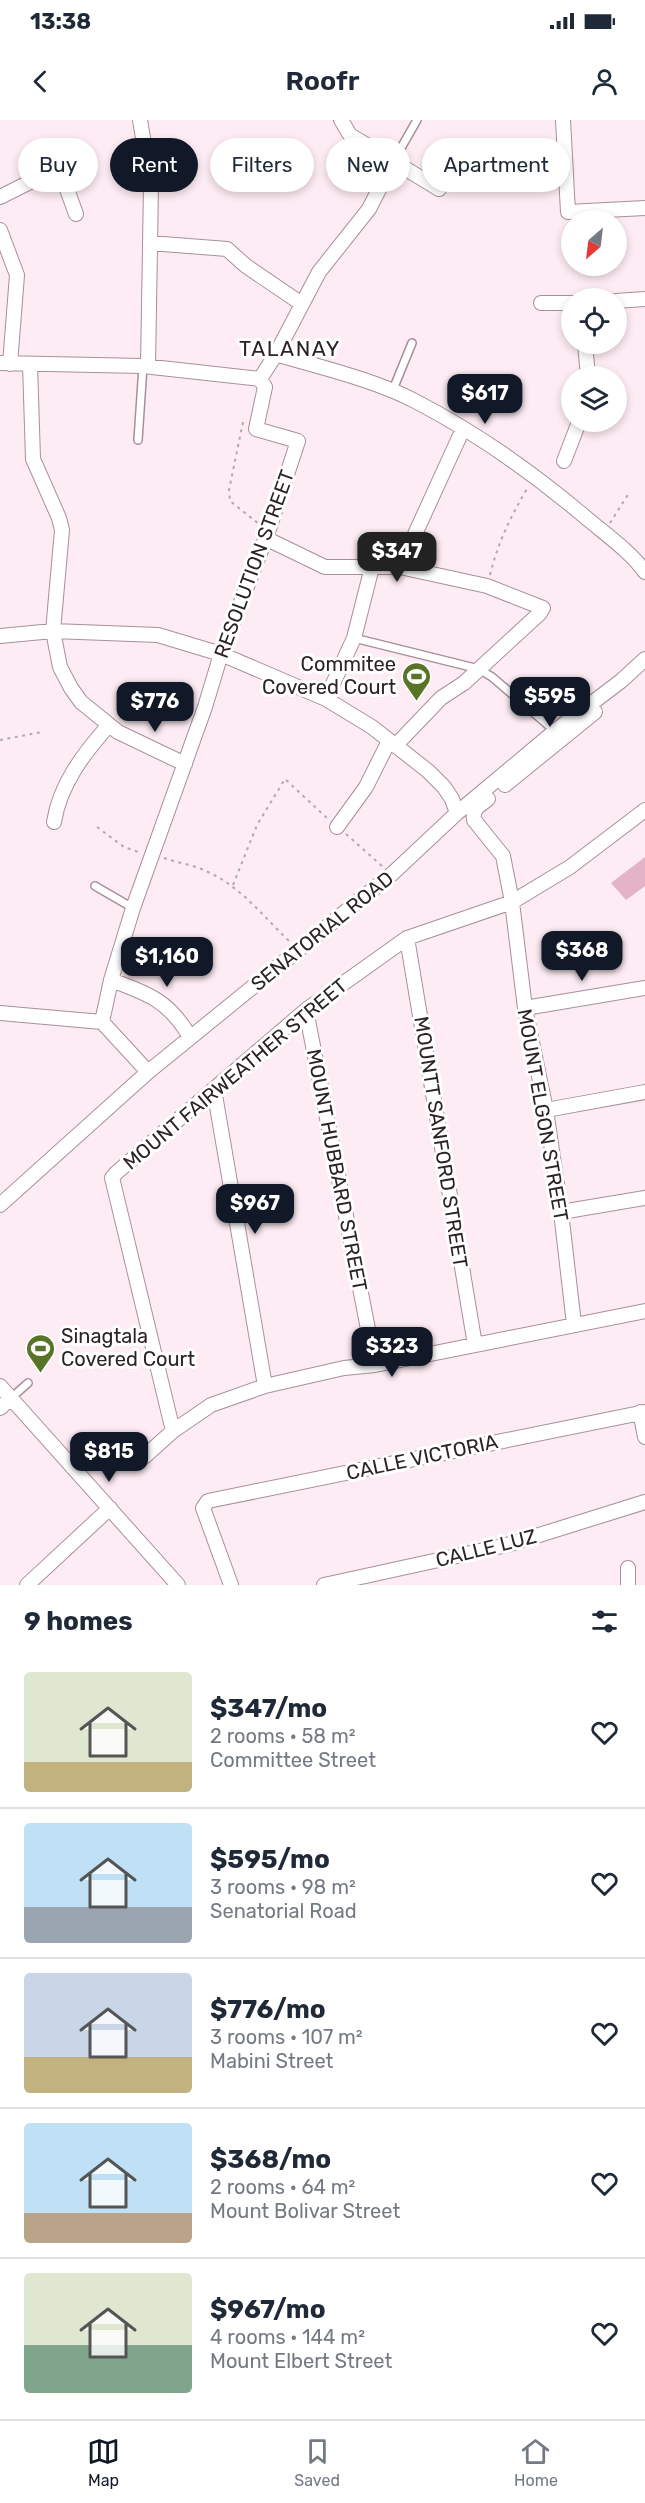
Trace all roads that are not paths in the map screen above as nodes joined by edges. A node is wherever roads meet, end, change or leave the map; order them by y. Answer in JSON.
{"nodes":[{"id":1,"x":140,"y":120,"type":"edge"},
{"id":2,"x":341,"y":120,"type":"edge"},
{"id":3,"x":417,"y":120,"type":"edge"},
{"id":4,"x":563,"y":120,"type":"edge"},
{"id":5,"x":355,"y":138,"type":"edge"},
{"id":6,"x":407,"y":138,"type":"edge"},
{"id":7,"x":377,"y":192,"type":"edge"},
{"id":8,"x":0,"y":198,"type":"edge"},
{"id":9,"x":645,"y":208,"type":"edge"},
{"id":10,"x":76,"y":214,"type":"dead end"},
{"id":11,"x":0,"y":230,"type":"edge"},
{"id":12,"x":150,"y":243,"type":"junction"},
{"id":13,"x":645,"y":299,"type":"edge"},
{"id":14,"x":627,"y":300,"type":"edge"},
{"id":15,"x":541,"y":303,"type":"dead end"},
{"id":16,"x":561,"y":303,"type":"edge"},
{"id":17,"x":302,"y":304,"type":"junction"},
{"id":18,"x":412,"y":343,"type":"dead end"},
{"id":19,"x":276,"y":354,"type":"junction"},
{"id":20,"x":5,"y":364,"type":"edge"},
{"id":21,"x":30,"y":364,"type":"junction"},
{"id":22,"x":145,"y":366,"type":"junction"},
{"id":23,"x":260,"y":379,"type":"junction"},
{"id":24,"x":392,"y":392,"type":"junction"},
{"id":25,"x":463,"y":429,"type":"junction"},
{"id":26,"x":575,"y":432,"type":"edge"},
{"id":27,"x":138,"y":440,"type":"dead end"},
{"id":28,"x":564,"y":461,"type":"dead end"},
{"id":29,"x":267,"y":535,"type":"junction"},
{"id":30,"x":372,"y":567,"type":"junction"},
{"id":31,"x":400,"y":567,"type":"junction"},
{"id":32,"x":645,"y":572,"type":"edge"},
{"id":33,"x":53,"y":631,"type":"junction"},
{"id":34,"x":0,"y":636,"type":"edge"},
{"id":35,"x":354,"y":638,"type":"junction"},
{"id":36,"x":221,"y":654,"type":"junction"},
{"id":37,"x":645,"y":659,"type":"edge"},
{"id":38,"x":479,"y":669,"type":"junction"},
{"id":39,"x":645,"y":671,"type":"edge"},
{"id":40,"x":326,"y":699,"type":"junction"},
{"id":41,"x":109,"y":725,"type":"junction"},
{"id":42,"x":555,"y":730,"type":"junction"},
{"id":43,"x":392,"y":743,"type":"junction"},
{"id":44,"x":185,"y":765,"type":"junction"},
{"id":45,"x":645,"y":810,"type":"edge"},
{"id":46,"x":456,"y":813,"type":"junction"},
{"id":47,"x":54,"y":822,"type":"dead end"},
{"id":48,"x":337,"y":827,"type":"road end"},
{"id":49,"x":95,"y":886,"type":"dead end"},
{"id":50,"x":512,"y":902,"type":"junction"},
{"id":51,"x":133,"y":908,"type":"junction"},
{"id":52,"x":407,"y":938,"type":"junction"},
{"id":53,"x":111,"y":980,"type":"junction"},
{"id":54,"x":645,"y":988,"type":"edge"},
{"id":55,"x":525,"y":1008,"type":"junction"},
{"id":56,"x":306,"y":1010,"type":"junction"},
{"id":57,"x":0,"y":1013,"type":"edge"},
{"id":58,"x":102,"y":1022,"type":"junction"},
{"id":59,"x":190,"y":1038,"type":"junction"},
{"id":60,"x":148,"y":1072,"type":"junction"},
{"id":61,"x":214,"y":1089,"type":"junction"},
{"id":62,"x":645,"y":1092,"type":"edge"},
{"id":63,"x":546,"y":1110,"type":"junction"},
{"id":64,"x":645,"y":1198,"type":"edge"},
{"id":65,"x":0,"y":1205,"type":"edge"},
{"id":66,"x":561,"y":1212,"type":"junction"},
{"id":67,"x":645,"y":1311,"type":"edge"},
{"id":68,"x":574,"y":1324,"type":"junction"},
{"id":69,"x":475,"y":1345,"type":"junction"},
{"id":70,"x":375,"y":1365,"type":"junction"},
{"id":71,"x":28,"y":1383,"type":"dead end"},
{"id":72,"x":0,"y":1386,"type":"edge"},
{"id":73,"x":265,"y":1386,"type":"junction"},
{"id":74,"x":11,"y":1398,"type":"junction"},
{"id":75,"x":0,"y":1408,"type":"edge"},
{"id":76,"x":643,"y":1412,"type":"edge"},
{"id":77,"x":173,"y":1431,"type":"junction"},
{"id":78,"x":645,"y":1437,"type":"edge"},
{"id":79,"x":144,"y":1457,"type":"dead end"},
{"id":80,"x":645,"y":1502,"type":"edge"},
{"id":81,"x":110,"y":1508,"type":"junction"},
{"id":82,"x":628,"y":1568,"type":"dead end"},
{"id":83,"x":27,"y":1585,"type":"edge"},
{"id":84,"x":178,"y":1585,"type":"edge"},
{"id":85,"x":231,"y":1585,"type":"edge"},
{"id":86,"x":324,"y":1585,"type":"edge"},
{"id":87,"x":628,"y":1585,"type":"edge"}],
"edges":[{"from":1,"to":12,"type":"street"},
{"from":2,"to":5,"type":"street"},
{"from":3,"to":6,"type":"lane"},
{"from":4,"to":9,"type":"street"},
{"from":7,"to":17,"type":"street"},
{"from":8,"to":10,"type":"street"},
{"from":11,"to":20,"type":"street"},
{"from":12,"to":17,"type":"street"},
{"from":12,"to":22,"type":"street"},
{"from":13,"to":14,"type":"street"},
{"from":15,"to":16,"type":"street"},
{"from":17,"to":19,"type":"street"},
{"from":18,"to":24,"type":"lane"},
{"from":19,"to":23,"type":"street"},
{"from":19,"to":24,"type":"street"},
{"from":20,"to":21,"type":"street"},
{"from":21,"to":22,"type":"street"},
{"from":21,"to":33,"type":"street"},
{"from":22,"to":23,"type":"street"},
{"from":22,"to":27,"type":"lane"},
{"from":23,"to":29,"type":"street","name":"RESOLUTION STREET"},
{"from":24,"to":25,"type":"street"},
{"from":25,"to":31,"type":"street"},
{"from":25,"to":32,"type":"street"},
{"from":26,"to":28,"type":"street"},
{"from":29,"to":30,"type":"street"},
{"from":29,"to":36,"type":"street","name":"RESOLUTION STREET"},
{"from":30,"to":31,"type":"street"},
{"from":30,"to":35,"type":"street"},
{"from":31,"to":38,"type":"street"},
{"from":33,"to":34,"type":"street"},
{"from":33,"to":36,"type":"street"},
{"from":33,"to":41,"type":"street"},
{"from":35,"to":38,"type":"lane"},
{"from":35,"to":40,"type":"street"},
{"from":36,"to":40,"type":"street"},
{"from":36,"to":44,"type":"street","name":"RESOLUTION STREET"},
{"from":37,"to":42,"type":"street","name":"SENATORIAL ROAD"},
{"from":38,"to":42,"type":"lane"},
{"from":38,"to":43,"type":"street"},
{"from":39,"to":50,"type":"street","name":"MOUNT ELGON STREET"},
{"from":40,"to":43,"type":"street"},
{"from":41,"to":44,"type":"street"},
{"from":41,"to":47,"type":"street"},
{"from":42,"to":46,"type":"street","name":"SENATORIAL ROAD"},
{"from":43,"to":46,"type":"street"},
{"from":43,"to":48,"type":"street"},
{"from":44,"to":51,"type":"street","name":"RESOLUTION STREET"},
{"from":45,"to":50,"type":"street","name":"MOUNT FAIRWEATHER STREET"},
{"from":46,"to":59,"type":"street","name":"SENATORIAL ROAD"},
{"from":49,"to":51,"type":"lane"},
{"from":50,"to":52,"type":"street","name":"MOUNT FAIRWEATHER STREET"},
{"from":50,"to":55,"type":"street","name":"MOUNT ELGON STREET"},
{"from":51,"to":53,"type":"street","name":"RESOLUTION STREET"},
{"from":52,"to":56,"type":"street","name":"MOUNT FAIRWEATHER STREET"},
{"from":52,"to":69,"type":"street","name":"MOUNTT SANFORD STREET"},
{"from":53,"to":58,"type":"street","name":"RESOLUTION STREET"},
{"from":53,"to":59,"type":"street"},
{"from":54,"to":55,"type":"street"},
{"from":55,"to":63,"type":"street","name":"MOUNT ELGON STREET"},
{"from":56,"to":61,"type":"street","name":"MOUNT FAIRWEATHER STREET"},
{"from":56,"to":70,"type":"street","name":"MOUNT HUBBARD STREET"},
{"from":57,"to":58,"type":"street"},
{"from":58,"to":60,"type":"street"},
{"from":59,"to":60,"type":"street","name":"SENATORIAL ROAD"},
{"from":60,"to":65,"type":"street","name":"SENATORIAL ROAD"},
{"from":61,"to":73,"type":"street"},
{"from":61,"to":77,"type":"street","name":"MOUNT FAIRWEATHER STREET"},
{"from":62,"to":63,"type":"street"},
{"from":63,"to":66,"type":"street","name":"MOUNT ELGON STREET"},
{"from":64,"to":66,"type":"street"},
{"from":66,"to":68,"type":"street","name":"MOUNT ELGON STREET"},
{"from":67,"to":68,"type":"street"},
{"from":68,"to":69,"type":"street"},
{"from":69,"to":70,"type":"street"},
{"from":70,"to":73,"type":"street"},
{"from":71,"to":74,"type":"lane"},
{"from":72,"to":74,"type":"street"},
{"from":73,"to":77,"type":"street"},
{"from":74,"to":75,"type":"street"},
{"from":74,"to":81,"type":"street"},
{"from":76,"to":78,"type":"street"},
{"from":76,"to":85,"type":"street","name":"CALLE VICTORIA"},
{"from":77,"to":79,"type":"street"},
{"from":80,"to":86,"type":"street","name":"CALLE LUZ"},
{"from":81,"to":83,"type":"street"},
{"from":81,"to":84,"type":"street"},
{"from":82,"to":87,"type":"street"}]}
